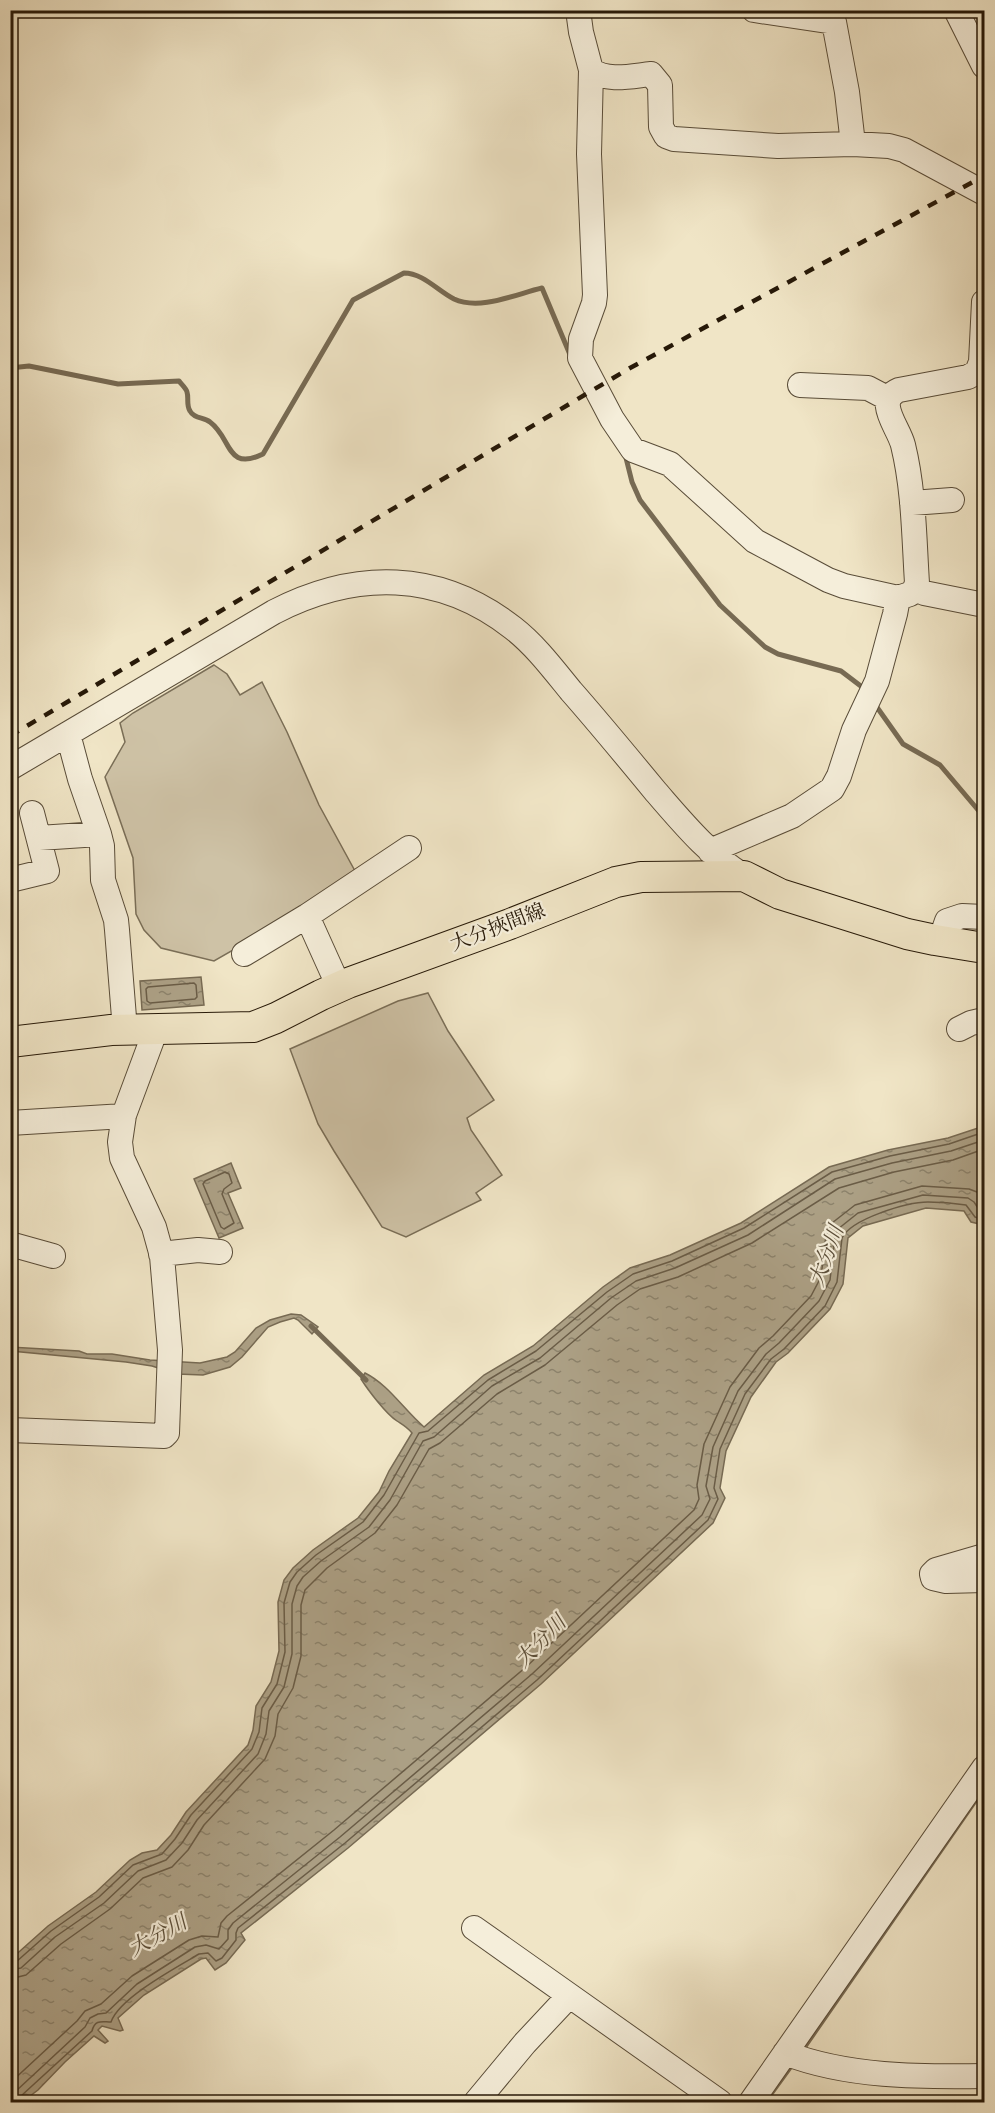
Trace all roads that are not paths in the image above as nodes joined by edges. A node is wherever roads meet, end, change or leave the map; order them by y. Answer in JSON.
{"nodes":[{"id":1,"x":578,"y":10,"type":"edge"},
{"id":2,"x":754,"y":10,"type":"edge"},
{"id":3,"x":956,"y":10,"type":"edge"},
{"id":4,"x":984,"y":66,"type":"edge"},
{"id":5,"x":591,"y":70,"type":"junction"},
{"id":6,"x":853,"y":144,"type":"junction"},
{"id":7,"x":984,"y":194,"type":"edge"},
{"id":8,"x":984,"y":213,"type":"edge"},
{"id":9,"x":984,"y":302,"type":"edge"},
{"id":10,"x":800,"y":385,"type":"dead end"},
{"id":11,"x":887,"y":398,"type":"junction"},
{"id":12,"x":952,"y":500,"type":"dead end"},
{"id":13,"x":912,"y":503,"type":"junction"},
{"id":14,"x":906,"y":593,"type":"junction"},
{"id":15,"x":984,"y":605,"type":"edge"},
{"id":16,"x":68,"y":734,"type":"junction"},
{"id":17,"x":10,"y":768,"type":"edge"},
{"id":18,"x":32,"y":813,"type":"dead end"},
{"id":19,"x":99,"y":834,"type":"junction"},
{"id":20,"x":39,"y":838,"type":"junction"},
{"id":21,"x":409,"y":848,"type":"dead end"},
{"id":22,"x":710,"y":851,"type":"junction"},
{"id":23,"x":744,"y":876,"type":"junction"},
{"id":24,"x":10,"y":880,"type":"edge"},
{"id":25,"x":307,"y":916,"type":"junction"},
{"id":26,"x":984,"y":917,"type":"edge"},
{"id":27,"x":940,"y":941,"type":"junction"},
{"id":28,"x":984,"y":948,"type":"edge"},
{"id":29,"x":244,"y":954,"type":"dead end"},
{"id":30,"x":339,"y":987,"type":"junction"},
{"id":31,"x":984,"y":1020,"type":"edge"},
{"id":32,"x":156,"y":1029,"type":"junction"},
{"id":33,"x":959,"y":1029,"type":"dead end"},
{"id":34,"x":125,"y":1030,"type":"junction"},
{"id":35,"x":10,"y":1042,"type":"edge"},
{"id":36,"x":124,"y":1116,"type":"junction"},
{"id":37,"x":10,"y":1124,"type":"edge"},
{"id":38,"x":10,"y":1244,"type":"edge"},
{"id":39,"x":220,"y":1252,"type":"dead end"},
{"id":40,"x":161,"y":1254,"type":"junction"},
{"id":41,"x":53,"y":1256,"type":"dead end"},
{"id":42,"x":10,"y":1430,"type":"edge"},
{"id":43,"x":984,"y":1556,"type":"edge"},
{"id":44,"x":984,"y":1580,"type":"edge"},
{"id":45,"x":984,"y":1768,"type":"edge"},
{"id":46,"x":474,"y":1928,"type":"dead end"},
{"id":47,"x":569,"y":1996,"type":"junction"},
{"id":48,"x":785,"y":2053,"type":"junction"},
{"id":49,"x":984,"y":2076,"type":"edge"},
{"id":50,"x":476,"y":2103,"type":"edge"},
{"id":51,"x":720,"y":2103,"type":"edge"},
{"id":52,"x":751,"y":2103,"type":"edge"}],
"edges":[{"from":1,"to":5,"type":"street"},
{"from":2,"to":6,"type":"street"},
{"from":3,"to":4,"type":"street"},
{"from":5,"to":6,"type":"street"},
{"from":5,"to":14,"type":"street"},
{"from":6,"to":7,"type":"street"},
{"from":7,"to":8,"type":"street"},
{"from":9,"to":11,"type":"street"},
{"from":10,"to":11,"type":"street"},
{"from":11,"to":13,"type":"street"},
{"from":12,"to":13,"type":"street"},
{"from":13,"to":14,"type":"street"},
{"from":14,"to":15,"type":"street"},
{"from":14,"to":22,"type":"street"},
{"from":16,"to":17,"type":"street"},
{"from":16,"to":19,"type":"street"},
{"from":16,"to":22,"type":"street"},
{"from":18,"to":20,"type":"street"},
{"from":19,"to":20,"type":"street"},
{"from":19,"to":34,"type":"street"},
{"from":20,"to":24,"type":"street"},
{"from":21,"to":25,"type":"street"},
{"from":22,"to":23,"type":"street"},
{"from":23,"to":27,"type":"main road","name":"大分挾間線"},
{"from":23,"to":30,"type":"main road","name":"大分挾間線"},
{"from":25,"to":29,"type":"street"},
{"from":25,"to":30,"type":"street"},
{"from":26,"to":27,"type":"street"},
{"from":27,"to":28,"type":"main road","name":"大分挾間線"},
{"from":30,"to":32,"type":"main road","name":"大分挾間線"},
{"from":31,"to":33,"type":"street"},
{"from":32,"to":34,"type":"main road","name":"大分挾間線"},
{"from":32,"to":36,"type":"street"},
{"from":34,"to":35,"type":"main road","name":"大分挾間線"},
{"from":36,"to":37,"type":"street"},
{"from":36,"to":40,"type":"street"},
{"from":38,"to":41,"type":"street"},
{"from":39,"to":40,"type":"street"},
{"from":40,"to":42,"type":"street"},
{"from":43,"to":44,"type":"street"},
{"from":45,"to":48,"type":"street"},
{"from":46,"to":47,"type":"street"},
{"from":47,"to":50,"type":"street"},
{"from":47,"to":51,"type":"street"},
{"from":48,"to":49,"type":"street"},
{"from":48,"to":52,"type":"street"}]}
